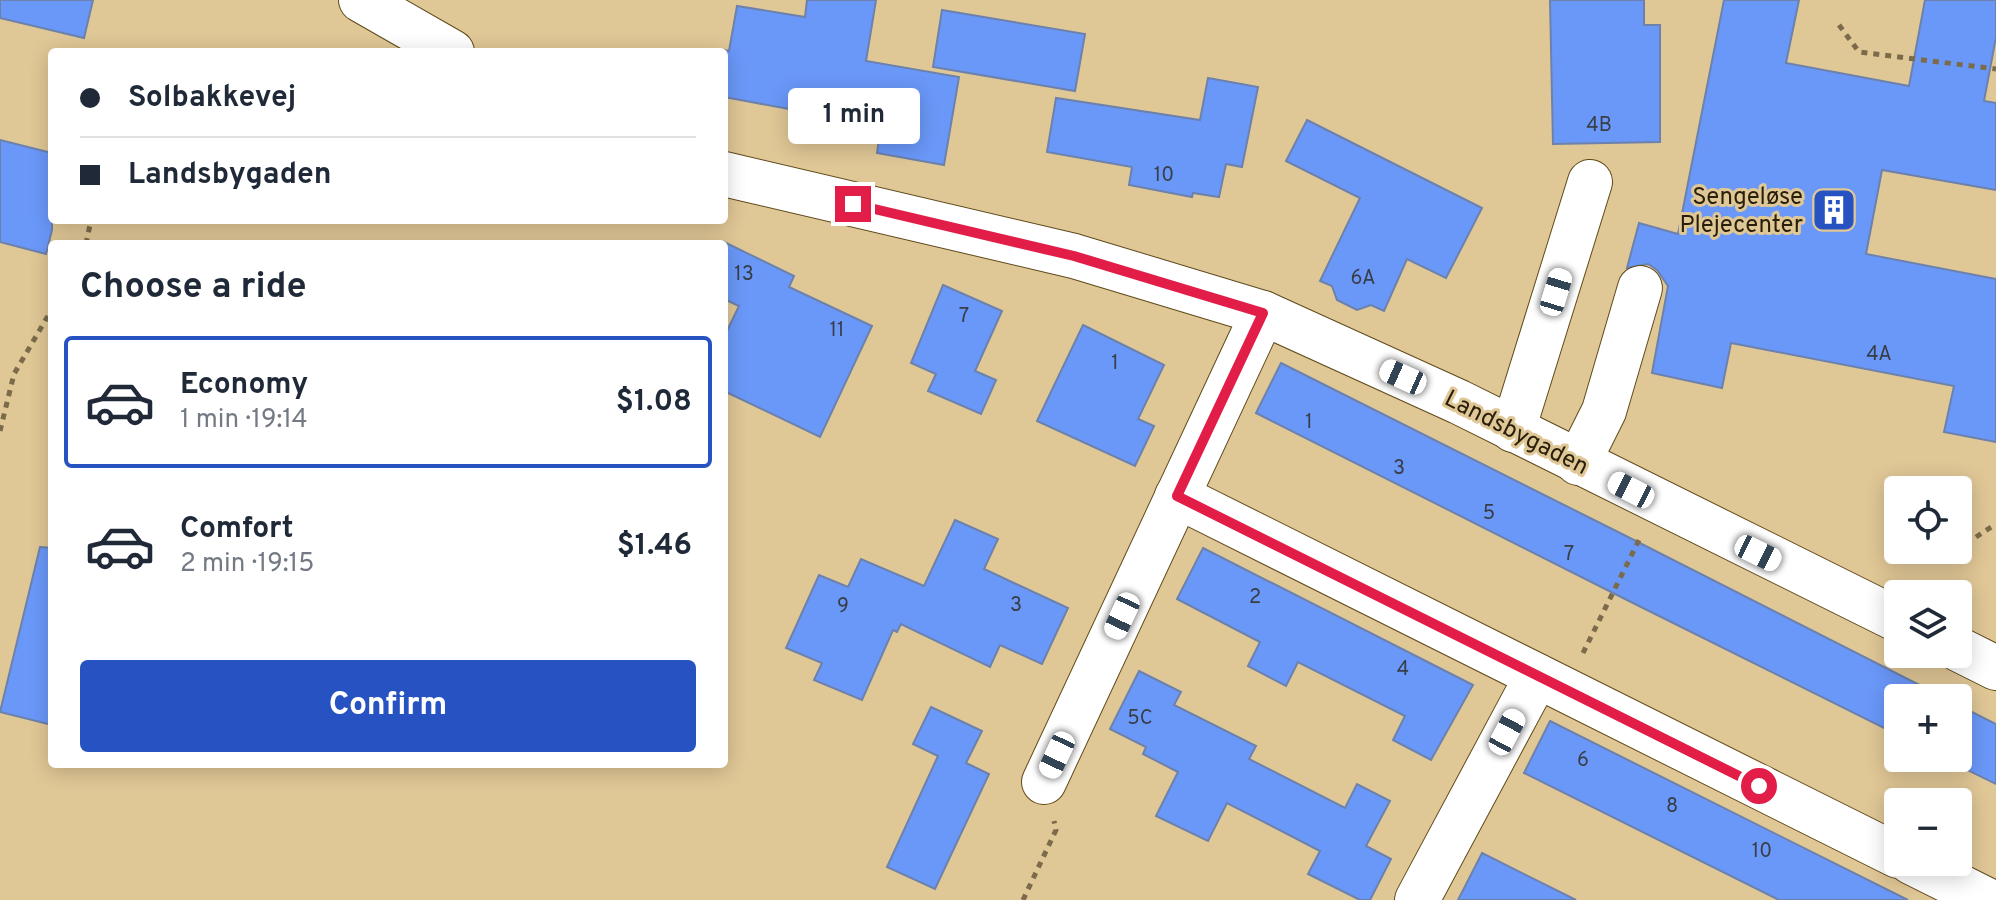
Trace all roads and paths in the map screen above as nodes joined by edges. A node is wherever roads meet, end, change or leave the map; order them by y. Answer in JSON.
{"nodes":[{"id":1,"x":361,"y":0,"type":"edge"},
{"id":2,"x":1839,"y":25,"type":"dead end"},
{"id":3,"x":445,"y":48,"type":"edge"},
{"id":4,"x":1996,"y":69,"type":"edge"},
{"id":5,"x":728,"y":175,"type":"edge"},
{"id":6,"x":1590,"y":182,"type":"dead end"},
{"id":7,"x":1640,"y":288,"type":"dead end"},
{"id":8,"x":1263,"y":313,"type":"junction"},
{"id":9,"x":48,"y":316,"type":"edge"},
{"id":10,"x":1513,"y":430,"type":"junction"},
{"id":11,"x":0,"y":431,"type":"edge"},
{"id":12,"x":1578,"y":463,"type":"junction"},
{"id":13,"x":1177,"y":496,"type":"junction"},
{"id":14,"x":1657,"y":503,"type":"junction"},
{"id":15,"x":1996,"y":524,"type":"edge"},
{"id":16,"x":1976,"y":537,"type":"dead end"},
{"id":17,"x":1884,"y":613,"type":"edge"},
{"id":18,"x":1972,"y":656,"type":"edge"},
{"id":19,"x":1996,"y":668,"type":"edge"},
{"id":20,"x":1551,"y":683,"type":"junction"},
{"id":21,"x":1044,"y":782,"type":"joint"},
{"id":22,"x":1884,"y":849,"type":"edge"},
{"id":23,"x":1939,"y":876,"type":"edge"},
{"id":24,"x":1023,"y":900,"type":"edge"},
{"id":25,"x":1417,"y":900,"type":"edge"},
{"id":26,"x":1987,"y":900,"type":"edge"}],
"edges":[{"from":1,"to":3,"type":"street"},
{"from":2,"to":4,"type":"path"},
{"from":5,"to":8,"type":"street","name":"Landsbygaden"},
{"from":6,"to":10,"type":"street"},
{"from":7,"to":12,"type":"street"},
{"from":8,"to":10,"type":"street","name":"Landsbygaden"},
{"from":8,"to":13,"type":"street"},
{"from":9,"to":11,"type":"path"},
{"from":10,"to":12,"type":"street","name":"Landsbygaden"},
{"from":12,"to":14,"type":"street","name":"Landsbygaden"},
{"from":13,"to":20,"type":"street"},
{"from":13,"to":21,"type":"street"},
{"from":14,"to":17,"type":"street","name":"Landsbygaden"},
{"from":14,"to":20,"type":"path"},
{"from":15,"to":16,"type":"path"},
{"from":18,"to":19,"type":"street"},
{"from":20,"to":22,"type":"street"},
{"from":20,"to":25,"type":"street"},
{"from":21,"to":24,"type":"path"},
{"from":23,"to":26,"type":"street"}]}
